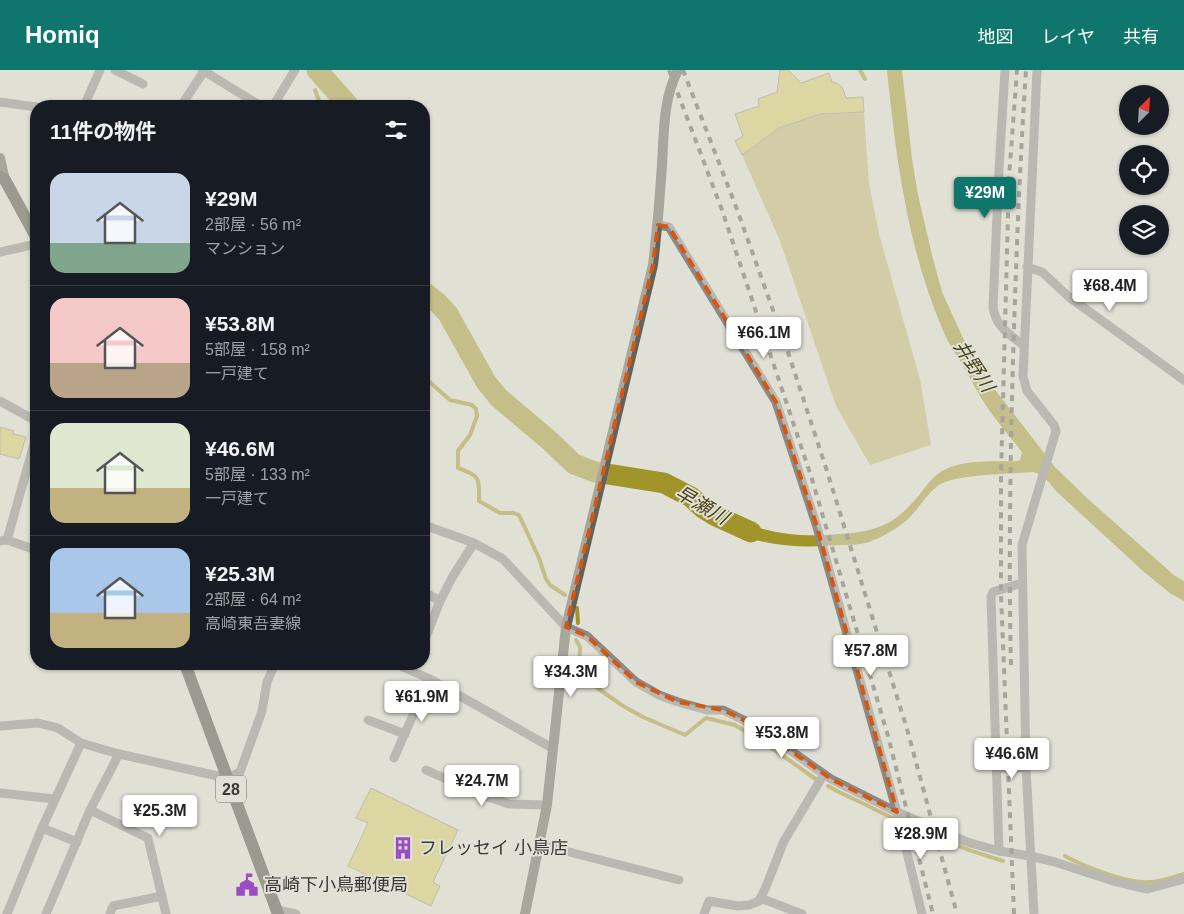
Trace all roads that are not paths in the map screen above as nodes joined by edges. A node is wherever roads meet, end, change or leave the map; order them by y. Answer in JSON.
{"nodes":[{"id":1,"x":100,"y":70,"type":"edge"},
{"id":2,"x":116,"y":70,"type":"edge"},
{"id":3,"x":295,"y":70,"type":"edge"},
{"id":4,"x":678,"y":70,"type":"edge"},
{"id":5,"x":1005,"y":70,"type":"edge"},
{"id":6,"x":1037,"y":70,"type":"edge"},
{"id":7,"x":205,"y":71,"type":"edge"},
{"id":8,"x":143,"y":84,"type":"dead end"},
{"id":9,"x":87,"y":100,"type":"edge"},
{"id":10,"x":185,"y":100,"type":"edge"},
{"id":11,"x":251,"y":100,"type":"edge"},
{"id":12,"x":277,"y":100,"type":"edge"},
{"id":13,"x":0,"y":102,"type":"edge"},
{"id":14,"x":30,"y":106,"type":"edge"},
{"id":15,"x":0,"y":158,"type":"edge"},
{"id":16,"x":3,"y":178,"type":"edge"},
{"id":17,"x":30,"y":222,"type":"edge"},
{"id":18,"x":658,"y":225,"type":"junction"},
{"id":19,"x":30,"y":245,"type":"edge"},
{"id":20,"x":0,"y":252,"type":"edge"},
{"id":21,"x":1027,"y":267,"type":"junction"},
{"id":22,"x":1024,"y":345,"type":"junction"},
{"id":23,"x":1184,"y":380,"type":"edge"},
{"id":24,"x":0,"y":401,"type":"edge"},
{"id":25,"x":30,"y":418,"type":"edge"},
{"id":26,"x":30,"y":456,"type":"edge"},
{"id":27,"x":430,"y":526,"type":"edge"},
{"id":28,"x":3,"y":541,"type":"edge"},
{"id":29,"x":474,"y":543,"type":"junction"},
{"id":30,"x":30,"y":548,"type":"edge"},
{"id":31,"x":1022,"y":583,"type":"junction"},
{"id":32,"x":430,"y":595,"type":"edge"},
{"id":33,"x":440,"y":601,"type":"junction"},
{"id":34,"x":430,"y":627,"type":"edge"},
{"id":35,"x":566,"y":627,"type":"junction"},
{"id":36,"x":187,"y":670,"type":"edge"},
{"id":37,"x":272,"y":670,"type":"edge"},
{"id":38,"x":417,"y":670,"type":"edge"},
{"id":39,"x":429,"y":679,"type":"junction"},
{"id":40,"x":368,"y":720,"type":"dead end"},
{"id":41,"x":0,"y":726,"type":"edge"},
{"id":42,"x":404,"y":734,"type":"junction"},
{"id":43,"x":80,"y":743,"type":"junction"},
{"id":44,"x":552,"y":748,"type":"junction"},
{"id":45,"x":119,"y":754,"type":"junction"},
{"id":46,"x":394,"y":758,"type":"dead end"},
{"id":47,"x":997,"y":768,"type":"junction"},
{"id":48,"x":1026,"y":768,"type":"junction"},
{"id":49,"x":426,"y":770,"type":"dead end"},
{"id":50,"x":824,"y":774,"type":"junction"},
{"id":51,"x":228,"y":778,"type":"junction"},
{"id":52,"x":0,"y":793,"type":"edge"},
{"id":53,"x":55,"y":799,"type":"junction"},
{"id":54,"x":547,"y":805,"type":"junction"},
{"id":55,"x":90,"y":810,"type":"junction"},
{"id":56,"x":897,"y":812,"type":"junction"},
{"id":57,"x":42,"y":828,"type":"junction"},
{"id":58,"x":77,"y":842,"type":"junction"},
{"id":59,"x":538,"y":844,"type":"junction"},
{"id":60,"x":999,"y":851,"type":"junction"},
{"id":61,"x":1030,"y":856,"type":"junction"},
{"id":62,"x":678,"y":880,"type":"dead end"},
{"id":63,"x":1184,"y":880,"type":"edge"},
{"id":64,"x":162,"y":896,"type":"junction"},
{"id":65,"x":760,"y":898,"type":"junction"},
{"id":66,"x":278,"y":912,"type":"edge"},
{"id":67,"x":7,"y":914,"type":"edge"},
{"id":68,"x":46,"y":914,"type":"edge"},
{"id":69,"x":110,"y":914,"type":"edge"},
{"id":70,"x":166,"y":914,"type":"edge"},
{"id":71,"x":296,"y":914,"type":"edge"},
{"id":72,"x":524,"y":914,"type":"edge"},
{"id":73,"x":704,"y":914,"type":"edge"},
{"id":74,"x":802,"y":914,"type":"edge"},
{"id":75,"x":922,"y":914,"type":"edge"},
{"id":76,"x":1034,"y":914,"type":"edge"}],
"edges":[{"from":1,"to":9,"type":"street"},
{"from":2,"to":8,"type":"street"},
{"from":3,"to":12,"type":"street"},
{"from":4,"to":18,"type":"street"},
{"from":5,"to":22,"type":"street"},
{"from":6,"to":21,"type":"street"},
{"from":7,"to":10,"type":"street"},
{"from":7,"to":11,"type":"street"},
{"from":13,"to":14,"type":"street"},
{"from":15,"to":16,"type":"street"},
{"from":16,"to":17,"type":"main road"},
{"from":18,"to":35,"type":"street"},
{"from":18,"to":56,"type":"street"},
{"from":19,"to":20,"type":"street"},
{"from":21,"to":22,"type":"street"},
{"from":21,"to":23,"type":"street"},
{"from":22,"to":31,"type":"street"},
{"from":24,"to":25,"type":"street"},
{"from":26,"to":28,"type":"street"},
{"from":27,"to":29,"type":"street"},
{"from":28,"to":30,"type":"street"},
{"from":29,"to":33,"type":"street"},
{"from":29,"to":35,"type":"street"},
{"from":31,"to":47,"type":"street"},
{"from":31,"to":48,"type":"street"},
{"from":32,"to":33,"type":"street"},
{"from":33,"to":34,"type":"street"},
{"from":35,"to":44,"type":"street"},
{"from":35,"to":50,"type":"street"},
{"from":36,"to":51,"type":"main road","number":"28"},
{"from":37,"to":51,"type":"street"},
{"from":38,"to":39,"type":"street"},
{"from":39,"to":42,"type":"street"},
{"from":39,"to":44,"type":"street"},
{"from":40,"to":42,"type":"street"},
{"from":41,"to":43,"type":"street"},
{"from":42,"to":46,"type":"street"},
{"from":43,"to":45,"type":"street"},
{"from":43,"to":53,"type":"street"},
{"from":44,"to":54,"type":"street"},
{"from":45,"to":51,"type":"street"},
{"from":45,"to":55,"type":"street"},
{"from":47,"to":48,"type":"street"},
{"from":47,"to":60,"type":"street"},
{"from":48,"to":61,"type":"street"},
{"from":49,"to":54,"type":"street"},
{"from":50,"to":56,"type":"street"},
{"from":50,"to":65,"type":"street"},
{"from":51,"to":66,"type":"main road","number":"28"},
{"from":52,"to":53,"type":"street"},
{"from":53,"to":57,"type":"street"},
{"from":54,"to":59,"type":"street"},
{"from":55,"to":58,"type":"street"},
{"from":55,"to":64,"type":"street"},
{"from":56,"to":60,"type":"street"},
{"from":56,"to":75,"type":"street"},
{"from":57,"to":58,"type":"street"},
{"from":57,"to":67,"type":"street"},
{"from":58,"to":68,"type":"street"},
{"from":59,"to":62,"type":"street"},
{"from":59,"to":72,"type":"street"},
{"from":60,"to":61,"type":"street"},
{"from":61,"to":63,"type":"street"},
{"from":61,"to":76,"type":"street"},
{"from":64,"to":69,"type":"street"},
{"from":64,"to":70,"type":"street"},
{"from":65,"to":73,"type":"street"},
{"from":65,"to":74,"type":"street"},
{"from":66,"to":71,"type":"street"}]}
